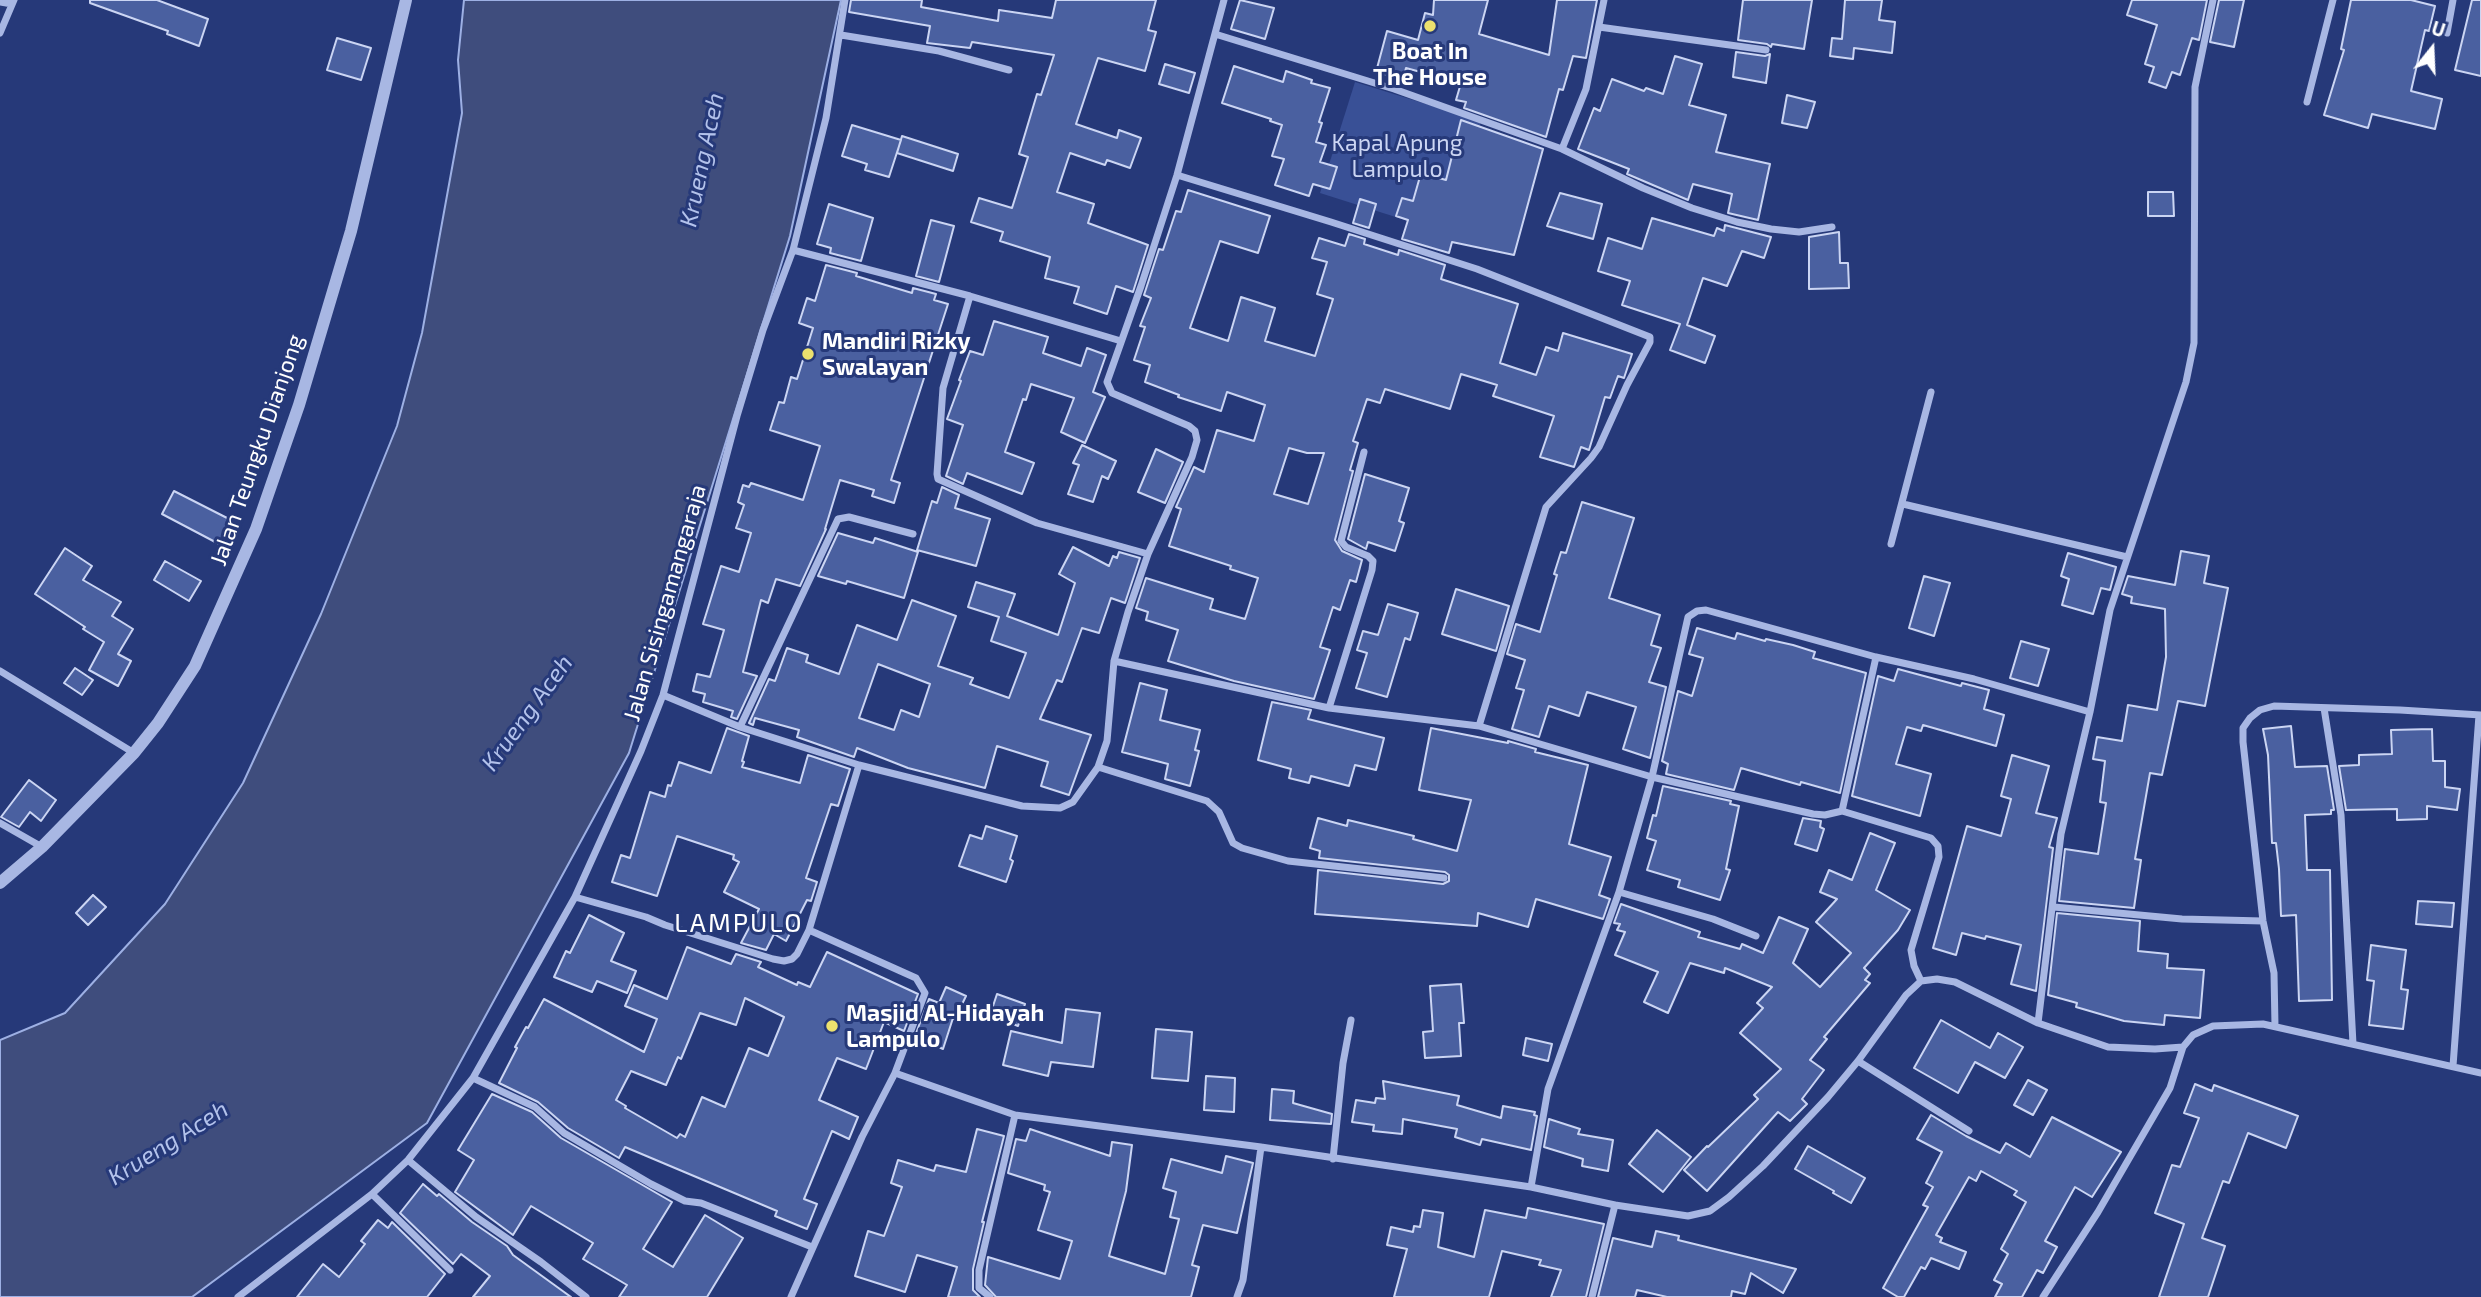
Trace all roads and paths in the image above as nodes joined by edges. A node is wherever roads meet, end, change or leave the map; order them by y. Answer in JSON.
{"nodes":[{"id":1,"x":406,"y":0,"type":"edge"},
{"id":2,"x":845,"y":0,"type":"edge"},
{"id":3,"x":1224,"y":0,"type":"edge"},
{"id":4,"x":1604,"y":0,"type":"edge"},
{"id":5,"x":2213,"y":0,"type":"edge"},
{"id":6,"x":2333,"y":0,"type":"edge"},
{"id":7,"x":2453,"y":0,"type":"edge"},
{"id":8,"x":0,"y":2,"type":"edge"},
{"id":9,"x":13,"y":2,"type":"edge"},
{"id":10,"x":1600,"y":27,"type":"junction"},
{"id":11,"x":0,"y":33,"type":"edge"},
{"id":12,"x":2447,"y":33,"type":"dead end"},
{"id":13,"x":1215,"y":34,"type":"junction"},
{"id":14,"x":841,"y":35,"type":"junction"},
{"id":15,"x":1766,"y":50,"type":"dead end"},
{"id":16,"x":1009,"y":70,"type":"dead end"},
{"id":17,"x":2306,"y":102,"type":"dead end"},
{"id":18,"x":1562,"y":149,"type":"junction"},
{"id":19,"x":1177,"y":175,"type":"junction"},
{"id":20,"x":1832,"y":227,"type":"dead end"},
{"id":21,"x":793,"y":250,"type":"junction"},
{"id":22,"x":970,"y":296,"type":"junction"},
{"id":23,"x":1121,"y":341,"type":"junction"},
{"id":24,"x":1931,"y":393,"type":"dead end"},
{"id":25,"x":1364,"y":452,"type":"dead end"},
{"id":26,"x":1903,"y":504,"type":"junction"},
{"id":27,"x":913,"y":534,"type":"dead end"},
{"id":28,"x":1891,"y":544,"type":"dead end"},
{"id":29,"x":1148,"y":554,"type":"junction"},
{"id":30,"x":2127,"y":557,"type":"junction"},
{"id":31,"x":1876,"y":657,"type":"junction"},
{"id":32,"x":1114,"y":661,"type":"junction"},
{"id":33,"x":0,"y":671,"type":"edge"},
{"id":34,"x":663,"y":695,"type":"junction"},
{"id":35,"x":1329,"y":708,"type":"junction"},
{"id":36,"x":2324,"y":708,"type":"junction"},
{"id":37,"x":2090,"y":712,"type":"junction"},
{"id":38,"x":2480,"y":715,"type":"edge"},
{"id":39,"x":1479,"y":726,"type":"junction"},
{"id":40,"x":740,"y":727,"type":"junction"},
{"id":41,"x":134,"y":752,"type":"junction"},
{"id":42,"x":859,"y":765,"type":"junction"},
{"id":43,"x":1098,"y":767,"type":"junction"},
{"id":44,"x":1652,"y":777,"type":"junction"},
{"id":45,"x":1842,"y":811,"type":"junction"},
{"id":46,"x":0,"y":823,"type":"edge"},
{"id":47,"x":42,"y":847,"type":"junction"},
{"id":48,"x":1444,"y":878,"type":"dead end"},
{"id":49,"x":0,"y":883,"type":"edge"},
{"id":50,"x":1619,"y":892,"type":"junction"},
{"id":51,"x":575,"y":897,"type":"junction"},
{"id":52,"x":2054,"y":907,"type":"junction"},
{"id":53,"x":2263,"y":921,"type":"junction"},
{"id":54,"x":808,"y":930,"type":"junction"},
{"id":55,"x":1756,"y":936,"type":"dead end"},
{"id":56,"x":1921,"y":981,"type":"junction"},
{"id":57,"x":1351,"y":1020,"type":"dead end"},
{"id":58,"x":2038,"y":1023,"type":"junction"},
{"id":59,"x":2275,"y":1026,"type":"junction"},
{"id":60,"x":2353,"y":1044,"type":"junction"},
{"id":61,"x":2183,"y":1047,"type":"junction"},
{"id":62,"x":1858,"y":1060,"type":"junction"},
{"id":63,"x":2453,"y":1066,"type":"junction"},
{"id":64,"x":895,"y":1073,"type":"junction"},
{"id":65,"x":2481,"y":1073,"type":"edge"},
{"id":66,"x":473,"y":1078,"type":"junction"},
{"id":67,"x":1015,"y":1115,"type":"junction"},
{"id":68,"x":1969,"y":1131,"type":"dead end"},
{"id":69,"x":1261,"y":1147,"type":"junction"},
{"id":70,"x":1333,"y":1159,"type":"junction"},
{"id":71,"x":408,"y":1160,"type":"junction"},
{"id":72,"x":1531,"y":1187,"type":"junction"},
{"id":73,"x":372,"y":1194,"type":"junction"},
{"id":74,"x":1615,"y":1205,"type":"junction"},
{"id":75,"x":813,"y":1247,"type":"junction"},
{"id":76,"x":450,"y":1270,"type":"dead end"},
{"id":77,"x":238,"y":1297,"type":"edge"},
{"id":78,"x":586,"y":1297,"type":"edge"},
{"id":79,"x":791,"y":1297,"type":"edge"},
{"id":80,"x":990,"y":1297,"type":"edge"},
{"id":81,"x":1237,"y":1297,"type":"edge"},
{"id":82,"x":1592,"y":1297,"type":"edge"},
{"id":83,"x":2043,"y":1297,"type":"edge"}],
"edges":[{"from":1,"to":41,"type":"street","name":"Jalan Teungku Dianjong"},
{"from":2,"to":14,"type":"street","name":"Jalan Sisingamangaraja"},
{"from":3,"to":13,"type":"street"},
{"from":4,"to":10,"type":"street"},
{"from":5,"to":30,"type":"street"},
{"from":6,"to":17,"type":"street"},
{"from":7,"to":12,"type":"street"},
{"from":8,"to":9,"type":"street"},
{"from":9,"to":11,"type":"street"},
{"from":10,"to":15,"type":"street"},
{"from":10,"to":18,"type":"street"},
{"from":13,"to":18,"type":"street"},
{"from":13,"to":19,"type":"street"},
{"from":14,"to":16,"type":"street"},
{"from":14,"to":21,"type":"street","name":"Jalan Sisingamangaraja"},
{"from":18,"to":20,"type":"street"},
{"from":19,"to":23,"type":"street"},
{"from":19,"to":39,"type":"street"},
{"from":21,"to":22,"type":"street"},
{"from":21,"to":34,"type":"street","name":"Jalan Sisingamangaraja"},
{"from":22,"to":23,"type":"street"},
{"from":22,"to":29,"type":"street"},
{"from":23,"to":29,"type":"street"},
{"from":24,"to":26,"type":"street"},
{"from":25,"to":35,"type":"street"},
{"from":26,"to":28,"type":"street"},
{"from":26,"to":30,"type":"street"},
{"from":27,"to":40,"type":"street"},
{"from":29,"to":32,"type":"street"},
{"from":30,"to":37,"type":"street"},
{"from":31,"to":37,"type":"street"},
{"from":31,"to":44,"type":"street"},
{"from":31,"to":45,"type":"street"},
{"from":32,"to":35,"type":"street"},
{"from":32,"to":43,"type":"street"},
{"from":33,"to":41,"type":"street"},
{"from":34,"to":40,"type":"street"},
{"from":34,"to":51,"type":"street","name":"Jalan Sisingamangaraja"},
{"from":35,"to":39,"type":"street"},
{"from":36,"to":38,"type":"street"},
{"from":36,"to":53,"type":"street"},
{"from":36,"to":60,"type":"street"},
{"from":37,"to":52,"type":"street"},
{"from":38,"to":63,"type":"street"},
{"from":39,"to":44,"type":"street"},
{"from":40,"to":42,"type":"street"},
{"from":41,"to":47,"type":"street","name":"Jalan Teungku Dianjong"},
{"from":42,"to":43,"type":"street"},
{"from":42,"to":54,"type":"street"},
{"from":43,"to":48,"type":"street"},
{"from":44,"to":45,"type":"street"},
{"from":44,"to":50,"type":"street"},
{"from":45,"to":56,"type":"street"},
{"from":46,"to":47,"type":"street"},
{"from":47,"to":49,"type":"street","name":"Jalan Teungku Dianjong"},
{"from":50,"to":55,"type":"street"},
{"from":50,"to":72,"type":"street"},
{"from":51,"to":54,"type":"street"},
{"from":51,"to":66,"type":"street","name":"Jalan Sisingamangaraja"},
{"from":52,"to":53,"type":"street"},
{"from":52,"to":58,"type":"street"},
{"from":53,"to":59,"type":"street"},
{"from":54,"to":64,"type":"street"},
{"from":56,"to":58,"type":"street"},
{"from":56,"to":62,"type":"street"},
{"from":57,"to":70,"type":"street"},
{"from":58,"to":61,"type":"street"},
{"from":59,"to":60,"type":"street"},
{"from":59,"to":61,"type":"street"},
{"from":60,"to":63,"type":"street"},
{"from":61,"to":83,"type":"street"},
{"from":62,"to":68,"type":"street"},
{"from":62,"to":74,"type":"street"},
{"from":63,"to":65,"type":"street"},
{"from":64,"to":67,"type":"street"},
{"from":64,"to":75,"type":"street"},
{"from":66,"to":71,"type":"street","name":"Jalan Sisingamangaraja"},
{"from":66,"to":75,"type":"street"},
{"from":67,"to":69,"type":"street"},
{"from":67,"to":80,"type":"street"},
{"from":69,"to":70,"type":"street"},
{"from":69,"to":81,"type":"street"},
{"from":70,"to":72,"type":"street"},
{"from":71,"to":73,"type":"street","name":"Jalan Sisingamangaraja"},
{"from":71,"to":78,"type":"street"},
{"from":72,"to":74,"type":"street"},
{"from":73,"to":76,"type":"street"},
{"from":73,"to":77,"type":"street","name":"Jalan Sisingamangaraja"},
{"from":74,"to":82,"type":"street"},
{"from":75,"to":79,"type":"street"}]}
